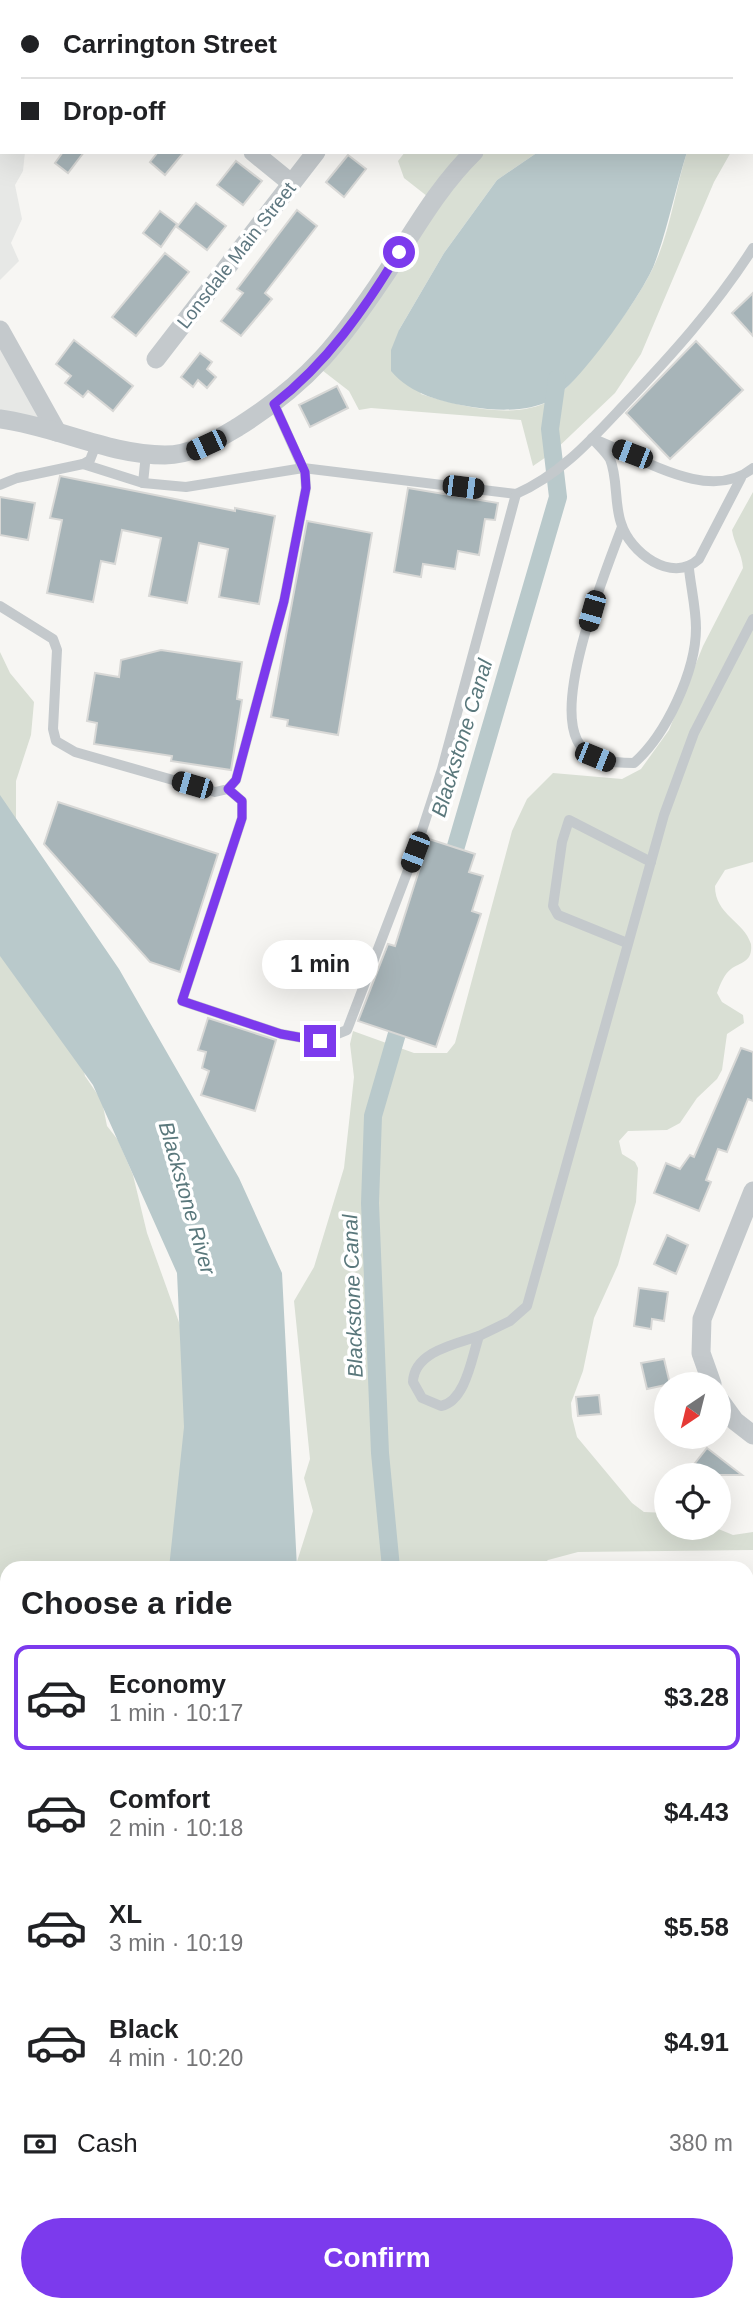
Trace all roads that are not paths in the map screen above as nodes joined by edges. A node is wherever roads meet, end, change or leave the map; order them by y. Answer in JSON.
{"nodes":[{"id":1,"x":255,"y":154,"type":"edge"},
{"id":2,"x":314,"y":154,"type":"edge"},
{"id":3,"x":472,"y":154,"type":"edge"},
{"id":4,"x":291,"y":183,"type":"junction"},
{"id":5,"x":753,"y":248,"type":"edge"},
{"id":6,"x":0,"y":330,"type":"edge"},
{"id":7,"x":156,"y":359,"type":"dead end"},
{"id":8,"x":274,"y":404,"type":"junction"},
{"id":9,"x":0,"y":419,"type":"edge"},
{"id":10,"x":57,"y":432,"type":"junction"},
{"id":11,"x":592,"y":438,"type":"junction"},
{"id":12,"x":97,"y":442,"type":"junction"},
{"id":13,"x":146,"y":454,"type":"junction"},
{"id":14,"x":83,"y":464,"type":"junction"},
{"id":15,"x":303,"y":468,"type":"junction"},
{"id":16,"x":753,"y":468,"type":"edge"},
{"id":17,"x":741,"y":478,"type":"junction"},
{"id":18,"x":143,"y":482,"type":"junction"},
{"id":19,"x":0,"y":485,"type":"edge"},
{"id":20,"x":516,"y":494,"type":"junction"},
{"id":21,"x":622,"y":527,"type":"junction"},
{"id":22,"x":689,"y":569,"type":"junction"},
{"id":23,"x":0,"y":606,"type":"edge"},
{"id":24,"x":753,"y":619,"type":"edge"},
{"id":25,"x":228,"y":789,"type":"junction"},
{"id":26,"x":651,"y":862,"type":"junction"},
{"id":27,"x":627,"y":943,"type":"junction"},
{"id":28,"x":753,"y":1191,"type":"edge"},
{"id":29,"x":479,"y":1336,"type":"junction"},
{"id":30,"x":708,"y":1372,"type":"edge"},
{"id":31,"x":732,"y":1417,"type":"edge"},
{"id":32,"x":753,"y":1436,"type":"edge"}],
"edges":[{"from":1,"to":4,"type":"street"},
{"from":2,"to":4,"type":"street","name":"Lonsdale Main Street"},
{"from":3,"to":8,"type":"street"},
{"from":4,"to":7,"type":"street","name":"Lonsdale Main Street"},
{"from":5,"to":11,"type":"lane"},
{"from":6,"to":10,"type":"street"},
{"from":8,"to":13,"type":"street"},
{"from":8,"to":15,"type":"lane"},
{"from":9,"to":10,"type":"street"},
{"from":10,"to":12,"type":"street"},
{"from":11,"to":17,"type":"lane"},
{"from":11,"to":20,"type":"lane"},
{"from":11,"to":21,"type":"lane"},
{"from":12,"to":13,"type":"street"},
{"from":12,"to":14,"type":"lane"},
{"from":13,"to":18,"type":"lane"},
{"from":14,"to":18,"type":"lane"},
{"from":14,"to":19,"type":"lane"},
{"from":15,"to":18,"type":"lane"},
{"from":15,"to":20,"type":"lane"},
{"from":15,"to":25,"type":"lane"},
{"from":16,"to":17,"type":"lane"},
{"from":17,"to":22,"type":"lane"},
{"from":20,"to":25,"type":"lane"},
{"from":21,"to":22,"type":"lane"},
{"from":21,"to":22,"type":"lane"},
{"from":23,"to":25,"type":"lane"},
{"from":24,"to":26,"type":"lane"},
{"from":26,"to":27,"type":"lane"},
{"from":26,"to":27,"type":"lane"},
{"from":27,"to":29,"type":"lane"},
{"from":28,"to":30,"type":"street"},
{"from":29,"to":29,"type":"lane"},
{"from":31,"to":32,"type":"street"}]}
